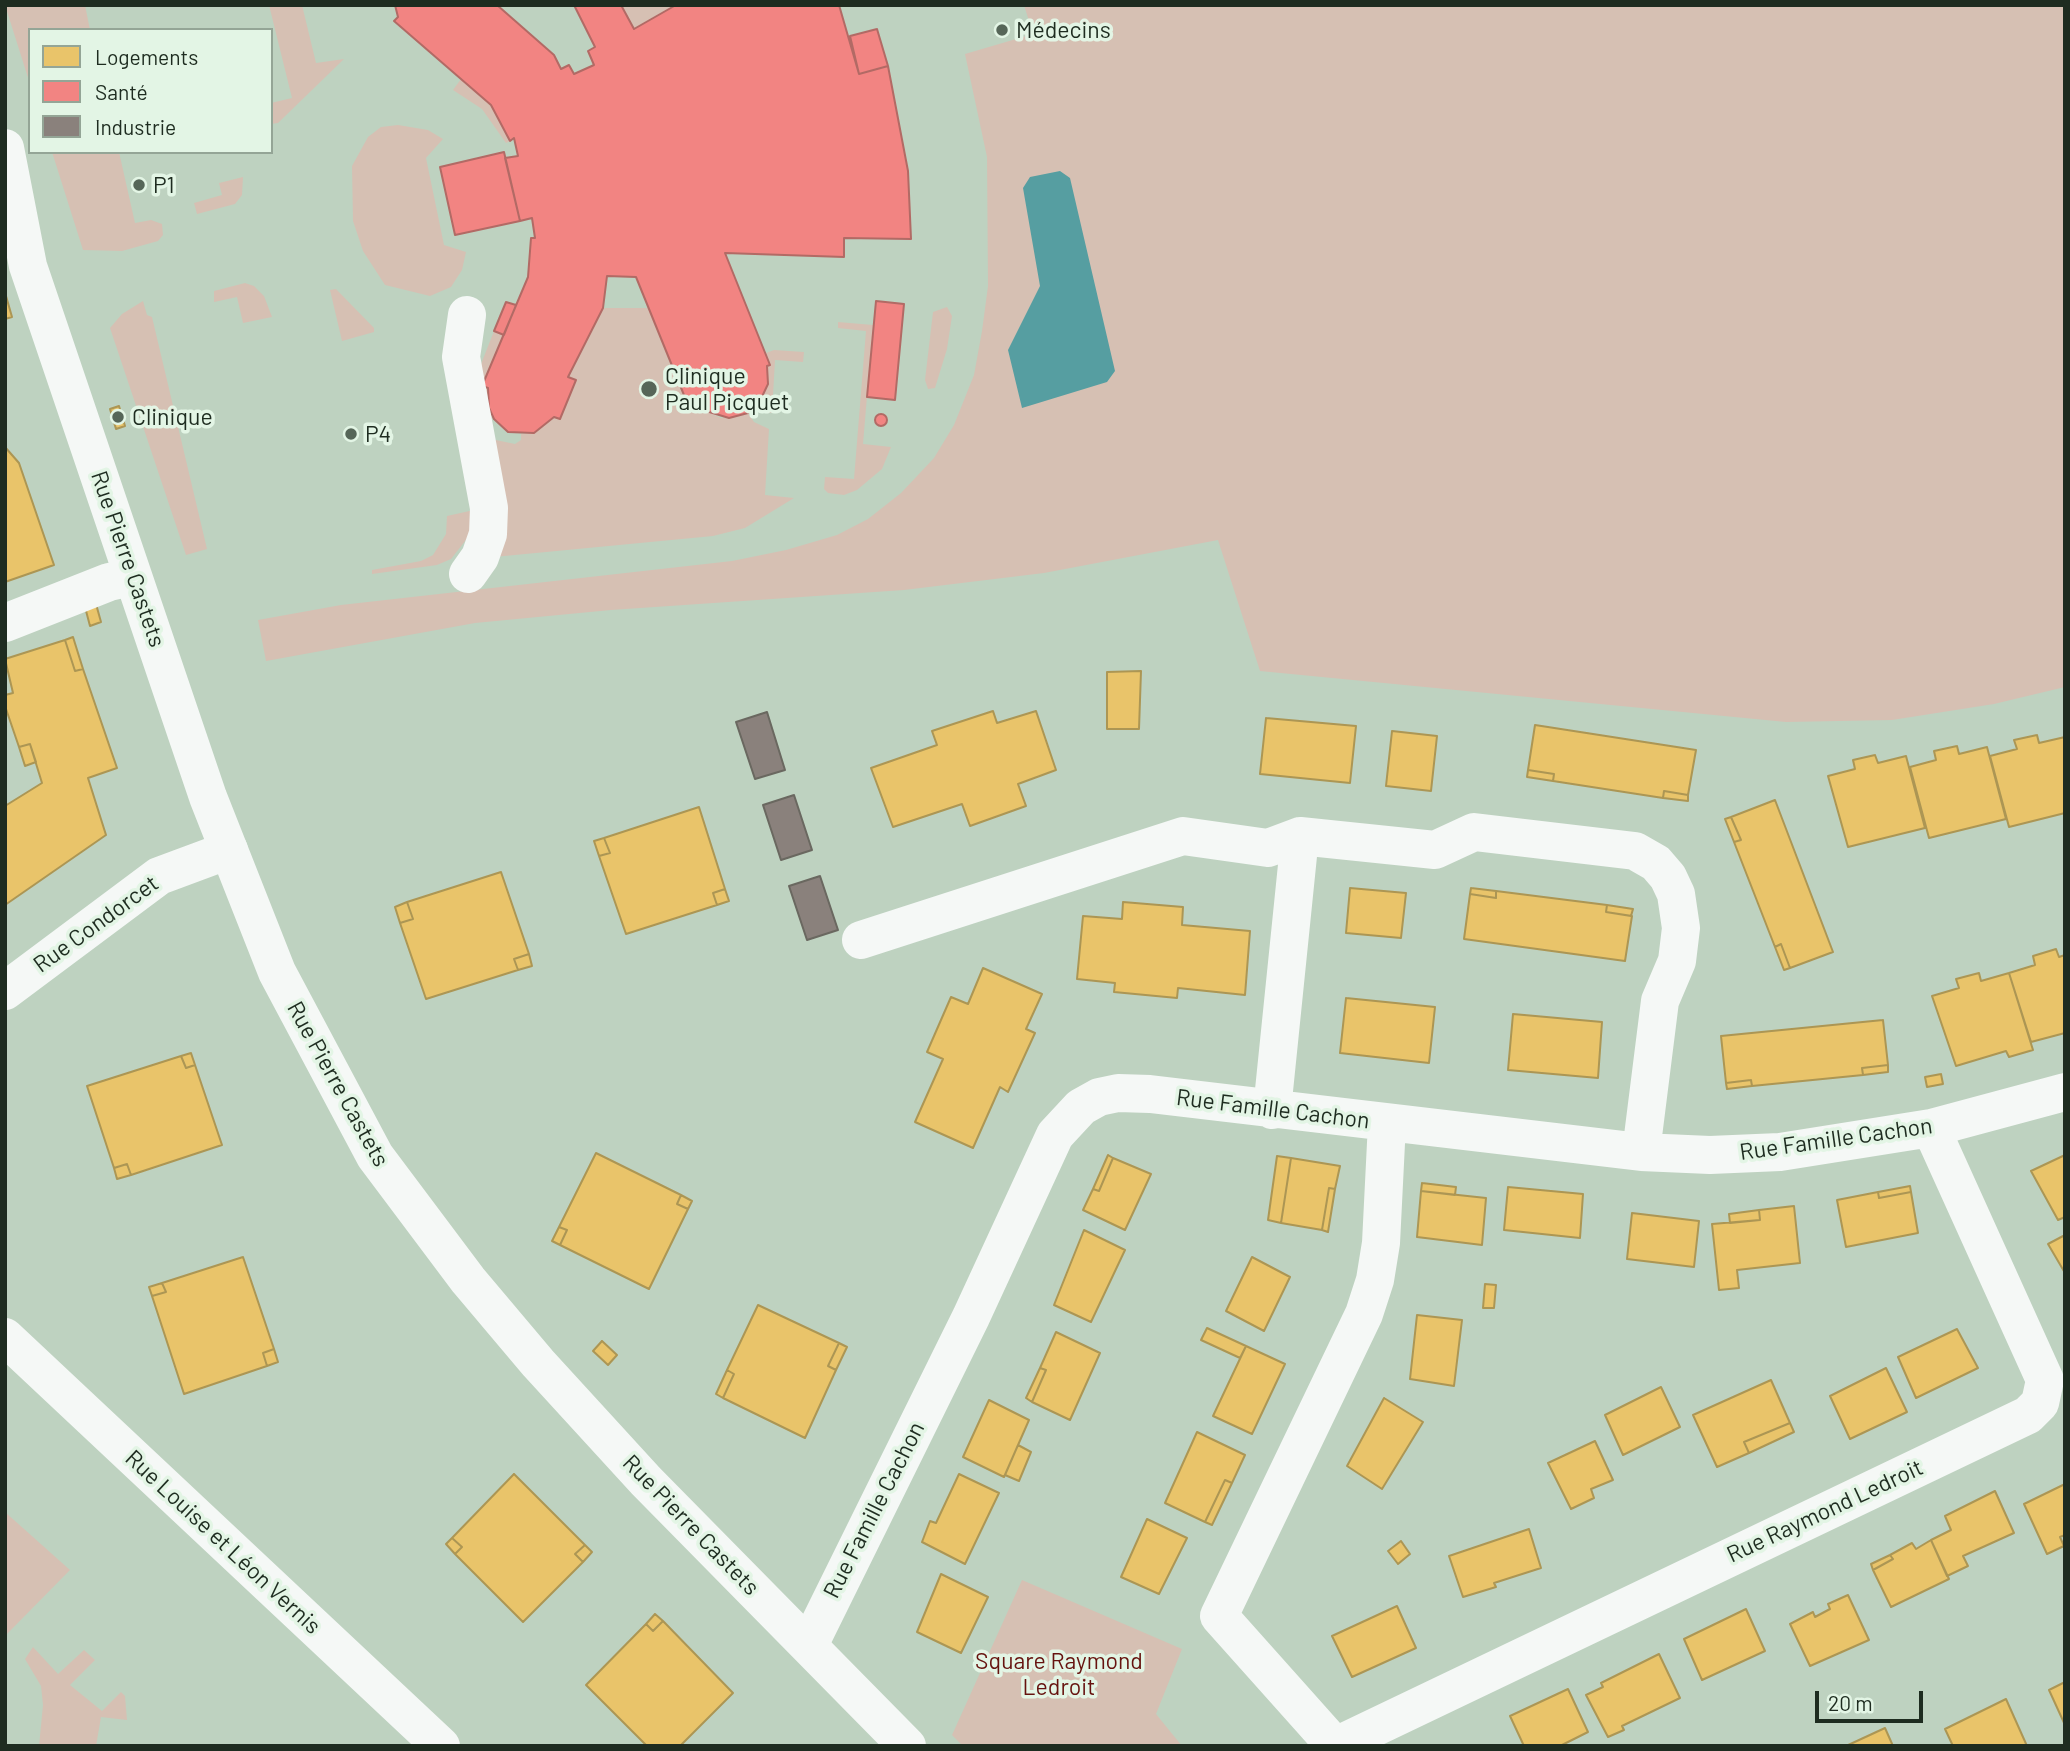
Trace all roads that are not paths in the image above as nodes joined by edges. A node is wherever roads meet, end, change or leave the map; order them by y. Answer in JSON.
{"nodes":[{"id":1,"x":5,"y":148,"type":"edge"},
{"id":2,"x":5,"y":222,"type":"edge"},
{"id":3,"x":28,"y":266,"type":"junction"},
{"id":4,"x":467,"y":315,"type":"dead end"},
{"id":5,"x":468,"y":575,"type":"dead end"},
{"id":6,"x":132,"y":577,"type":"junction"},
{"id":7,"x":5,"y":623,"type":"edge"},
{"id":8,"x":1300,"y":836,"type":"junction"},
{"id":9,"x":229,"y":850,"type":"junction"},
{"id":10,"x":860,"y":940,"type":"dead end"},
{"id":11,"x":5,"y":991,"type":"edge"},
{"id":12,"x":2065,"y":1091,"type":"edge"},
{"id":13,"x":1272,"y":1110,"type":"junction"},
{"id":14,"x":1387,"y":1124,"type":"junction"},
{"id":15,"x":1931,"y":1128,"type":"junction"},
{"id":16,"x":1641,"y":1152,"type":"junction"},
{"id":17,"x":5,"y":1337,"type":"edge"},
{"id":18,"x":809,"y":1645,"type":"junction"},
{"id":19,"x":442,"y":1746,"type":"edge"},
{"id":20,"x":907,"y":1746,"type":"edge"},
{"id":21,"x":1336,"y":1746,"type":"edge"}],
"edges":[{"from":1,"to":3,"type":"street","name":"Rue Pierre Castets"},
{"from":2,"to":3,"type":"street","name":"Rue Pierre Castets"},
{"from":3,"to":6,"type":"street","name":"Rue Pierre Castets"},
{"from":4,"to":5,"type":"street"},
{"from":6,"to":7,"type":"street"},
{"from":6,"to":9,"type":"street","name":"Rue Pierre Castets"},
{"from":8,"to":10,"type":"street"},
{"from":8,"to":13,"type":"street"},
{"from":8,"to":16,"type":"street"},
{"from":9,"to":11,"type":"street","name":"Rue Condorcet"},
{"from":9,"to":18,"type":"street","name":"Rue Pierre Castets"},
{"from":12,"to":15,"type":"street","name":"Rue Famille Cachon"},
{"from":13,"to":14,"type":"street","name":"Rue Famille Cachon"},
{"from":13,"to":18,"type":"street","name":"Rue Famille Cachon"},
{"from":14,"to":16,"type":"street","name":"Rue Famille Cachon"},
{"from":14,"to":21,"type":"street","name":"Rue Raymond Ledroit"},
{"from":15,"to":16,"type":"street","name":"Rue Famille Cachon"},
{"from":15,"to":21,"type":"street","name":"Rue Raymond Ledroit"},
{"from":17,"to":19,"type":"street","name":"Rue Louise et Léon Vernis"},
{"from":18,"to":20,"type":"street","name":"Rue Pierre Castets"}]}
